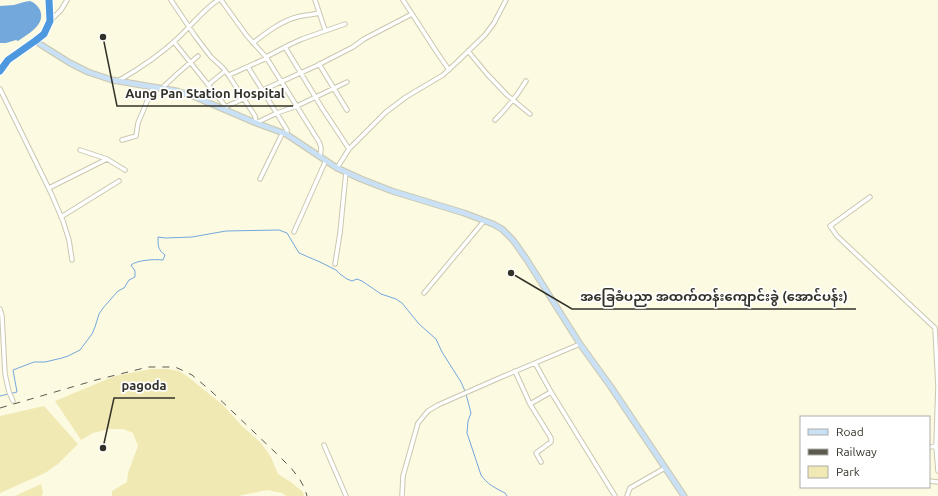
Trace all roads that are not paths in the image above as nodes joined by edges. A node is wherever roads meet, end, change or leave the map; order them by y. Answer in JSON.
{"nodes":[{"id":1,"x":49,"y":0,"type":"edge"},
{"id":2,"x":67,"y":0,"type":"edge"},
{"id":3,"x":171,"y":0,"type":"edge"},
{"id":4,"x":220,"y":0,"type":"edge"},
{"id":5,"x":315,"y":0,"type":"edge"},
{"id":6,"x":403,"y":0,"type":"edge"},
{"id":7,"x":506,"y":0,"type":"edge"},
{"id":8,"x":319,"y":13,"type":"junction"},
{"id":9,"x":412,"y":14,"type":"junction"},
{"id":10,"x":50,"y":21,"type":"junction"},
{"id":11,"x":345,"y":24,"type":"dead end"},
{"id":12,"x":190,"y":27,"type":"junction"},
{"id":13,"x":325,"y":30,"type":"junction"},
{"id":14,"x":35,"y":41,"type":"junction"},
{"id":15,"x":174,"y":42,"type":"junction"},
{"id":16,"x":253,"y":43,"type":"junction"},
{"id":17,"x":285,"y":47,"type":"junction"},
{"id":18,"x":468,"y":51,"type":"junction"},
{"id":19,"x":198,"y":56,"type":"dead end"},
{"id":20,"x":266,"y":58,"type":"junction"},
{"id":21,"x":190,"y":63,"type":"junction"},
{"id":22,"x":319,"y":64,"type":"junction"},
{"id":23,"x":248,"y":67,"type":"junction"},
{"id":24,"x":449,"y":70,"type":"junction"},
{"id":25,"x":0,"y":71,"type":"edge"},
{"id":26,"x":225,"y":71,"type":"junction"},
{"id":27,"x":300,"y":73,"type":"junction"},
{"id":28,"x":229,"y":75,"type":"junction"},
{"id":29,"x":118,"y":81,"type":"junction"},
{"id":30,"x":526,"y":81,"type":"dead end"},
{"id":31,"x":282,"y":82,"type":"junction"},
{"id":32,"x":346,"y":82,"type":"dead end"},
{"id":33,"x":208,"y":85,"type":"junction"},
{"id":34,"x":153,"y":87,"type":"junction"},
{"id":35,"x":334,"y":88,"type":"junction"},
{"id":36,"x":0,"y":89,"type":"edge"},
{"id":37,"x":161,"y":89,"type":"junction"},
{"id":38,"x":263,"y":90,"type":"junction"},
{"id":39,"x":315,"y":97,"type":"junction"},
{"id":40,"x":244,"y":98,"type":"junction"},
{"id":41,"x":513,"y":100,"type":"junction"},
{"id":42,"x":297,"y":106,"type":"junction"},
{"id":43,"x":224,"y":108,"type":"junction"},
{"id":44,"x":347,"y":110,"type":"dead end"},
{"id":45,"x":277,"y":113,"type":"junction"},
{"id":46,"x":530,"y":114,"type":"dead end"},
{"id":47,"x":495,"y":120,"type":"dead end"},
{"id":48,"x":256,"y":123,"type":"junction"},
{"id":49,"x":285,"y":133,"type":"junction"},
{"id":50,"x":122,"y":140,"type":"dead end"},
{"id":51,"x":349,"y":149,"type":"junction"},
{"id":52,"x":80,"y":150,"type":"dead end"},
{"id":53,"x":320,"y":156,"type":"junction"},
{"id":54,"x":107,"y":159,"type":"junction"},
{"id":55,"x":326,"y":160,"type":"junction"},
{"id":56,"x":338,"y":168,"type":"junction"},
{"id":57,"x":125,"y":170,"type":"dead end"},
{"id":58,"x":346,"y":172,"type":"junction"},
{"id":59,"x":260,"y":179,"type":"dead end"},
{"id":60,"x":119,"y":181,"type":"dead end"},
{"id":61,"x":49,"y":188,"type":"junction"},
{"id":62,"x":870,"y":197,"type":"dead end"},
{"id":63,"x":61,"y":216,"type":"junction"},
{"id":64,"x":484,"y":221,"type":"junction"},
{"id":65,"x":294,"y":232,"type":"dead end"},
{"id":66,"x":72,"y":260,"type":"dead end"},
{"id":67,"x":335,"y":264,"type":"dead end"},
{"id":68,"x":424,"y":292,"type":"dead end"},
{"id":69,"x":0,"y":309,"type":"edge"},
{"id":70,"x":580,"y":344,"type":"junction"},
{"id":71,"x":536,"y":363,"type":"junction"},
{"id":72,"x":515,"y":371,"type":"junction"},
{"id":73,"x":551,"y":392,"type":"junction"},
{"id":74,"x":13,"y":401,"type":"dead end"},
{"id":75,"x":530,"y":404,"type":"junction"},
{"id":76,"x":324,"y":445,"type":"dead end"},
{"id":77,"x":936,"y":446,"type":"junction"},
{"id":78,"x":930,"y":447,"type":"edge"},
{"id":79,"x":541,"y":462,"type":"dead end"},
{"id":80,"x":665,"y":468,"type":"junction"},
{"id":81,"x":938,"y":471,"type":"edge"},
{"id":82,"x":346,"y":496,"type":"edge"},
{"id":83,"x":402,"y":496,"type":"edge"},
{"id":84,"x":615,"y":496,"type":"edge"},
{"id":85,"x":627,"y":496,"type":"edge"},
{"id":86,"x":684,"y":496,"type":"edge"}],
"edges":[{"from":1,"to":10,"type":"highway"},
{"from":2,"to":10,"type":"street"},
{"from":3,"to":12,"type":"street"},
{"from":4,"to":12,"type":"street"},
{"from":4,"to":16,"type":"street"},
{"from":5,"to":8,"type":"street"},
{"from":6,"to":9,"type":"street"},
{"from":7,"to":18,"type":"street"},
{"from":8,"to":13,"type":"street"},
{"from":8,"to":16,"type":"street"},
{"from":9,"to":22,"type":"street"},
{"from":9,"to":24,"type":"street"},
{"from":10,"to":14,"type":"highway"},
{"from":11,"to":13,"type":"street"},
{"from":12,"to":15,"type":"street"},
{"from":12,"to":26,"type":"street"},
{"from":13,"to":17,"type":"street"},
{"from":14,"to":25,"type":"highway"},
{"from":14,"to":29,"type":"main road"},
{"from":15,"to":21,"type":"street"},
{"from":15,"to":29,"type":"street"},
{"from":16,"to":20,"type":"street"},
{"from":17,"to":20,"type":"street"},
{"from":17,"to":27,"type":"street"},
{"from":18,"to":24,"type":"street"},
{"from":18,"to":41,"type":"street"},
{"from":19,"to":21,"type":"street"},
{"from":20,"to":23,"type":"street"},
{"from":20,"to":31,"type":"street"},
{"from":21,"to":33,"type":"street"},
{"from":21,"to":37,"type":"street"},
{"from":22,"to":27,"type":"street"},
{"from":22,"to":35,"type":"street"},
{"from":23,"to":28,"type":"street"},
{"from":23,"to":38,"type":"street"},
{"from":24,"to":51,"type":"street"},
{"from":26,"to":28,"type":"street"},
{"from":26,"to":33,"type":"street"},
{"from":27,"to":31,"type":"street"},
{"from":27,"to":39,"type":"street"},
{"from":28,"to":40,"type":"street"},
{"from":29,"to":34,"type":"main road"},
{"from":30,"to":41,"type":"street"},
{"from":31,"to":38,"type":"street"},
{"from":31,"to":42,"type":"street"},
{"from":32,"to":35,"type":"street"},
{"from":33,"to":43,"type":"street"},
{"from":34,"to":37,"type":"main road"},
{"from":34,"to":50,"type":"street"},
{"from":35,"to":39,"type":"street"},
{"from":35,"to":44,"type":"street"},
{"from":36,"to":61,"type":"street"},
{"from":37,"to":43,"type":"main road"},
{"from":38,"to":40,"type":"street"},
{"from":38,"to":45,"type":"street"},
{"from":39,"to":42,"type":"street"},
{"from":39,"to":51,"type":"street"},
{"from":40,"to":43,"type":"street"},
{"from":40,"to":48,"type":"street"},
{"from":41,"to":46,"type":"street"},
{"from":41,"to":47,"type":"street"},
{"from":42,"to":45,"type":"street"},
{"from":42,"to":53,"type":"street"},
{"from":43,"to":48,"type":"main road"},
{"from":45,"to":48,"type":"street"},
{"from":45,"to":49,"type":"street"},
{"from":48,"to":49,"type":"main road"},
{"from":49,"to":53,"type":"main road"},
{"from":49,"to":59,"type":"street"},
{"from":51,"to":56,"type":"street"},
{"from":52,"to":54,"type":"street"},
{"from":53,"to":55,"type":"main road"},
{"from":54,"to":57,"type":"street"},
{"from":54,"to":61,"type":"street"},
{"from":55,"to":56,"type":"main road"},
{"from":55,"to":65,"type":"street"},
{"from":56,"to":58,"type":"main road"},
{"from":58,"to":64,"type":"main road"},
{"from":58,"to":67,"type":"street"},
{"from":60,"to":63,"type":"street"},
{"from":61,"to":63,"type":"street"},
{"from":62,"to":77,"type":"street"},
{"from":63,"to":66,"type":"street"},
{"from":64,"to":68,"type":"street"},
{"from":64,"to":70,"type":"main road"},
{"from":69,"to":74,"type":"street"},
{"from":70,"to":71,"type":"street"},
{"from":70,"to":80,"type":"main road"},
{"from":71,"to":72,"type":"street"},
{"from":71,"to":73,"type":"street"},
{"from":72,"to":75,"type":"street"},
{"from":72,"to":83,"type":"street"},
{"from":73,"to":75,"type":"street"},
{"from":73,"to":84,"type":"street"},
{"from":75,"to":79,"type":"street"},
{"from":76,"to":82,"type":"street"},
{"from":77,"to":78,"type":"street"},
{"from":77,"to":81,"type":"street"},
{"from":80,"to":85,"type":"street"},
{"from":80,"to":86,"type":"main road"}]}
